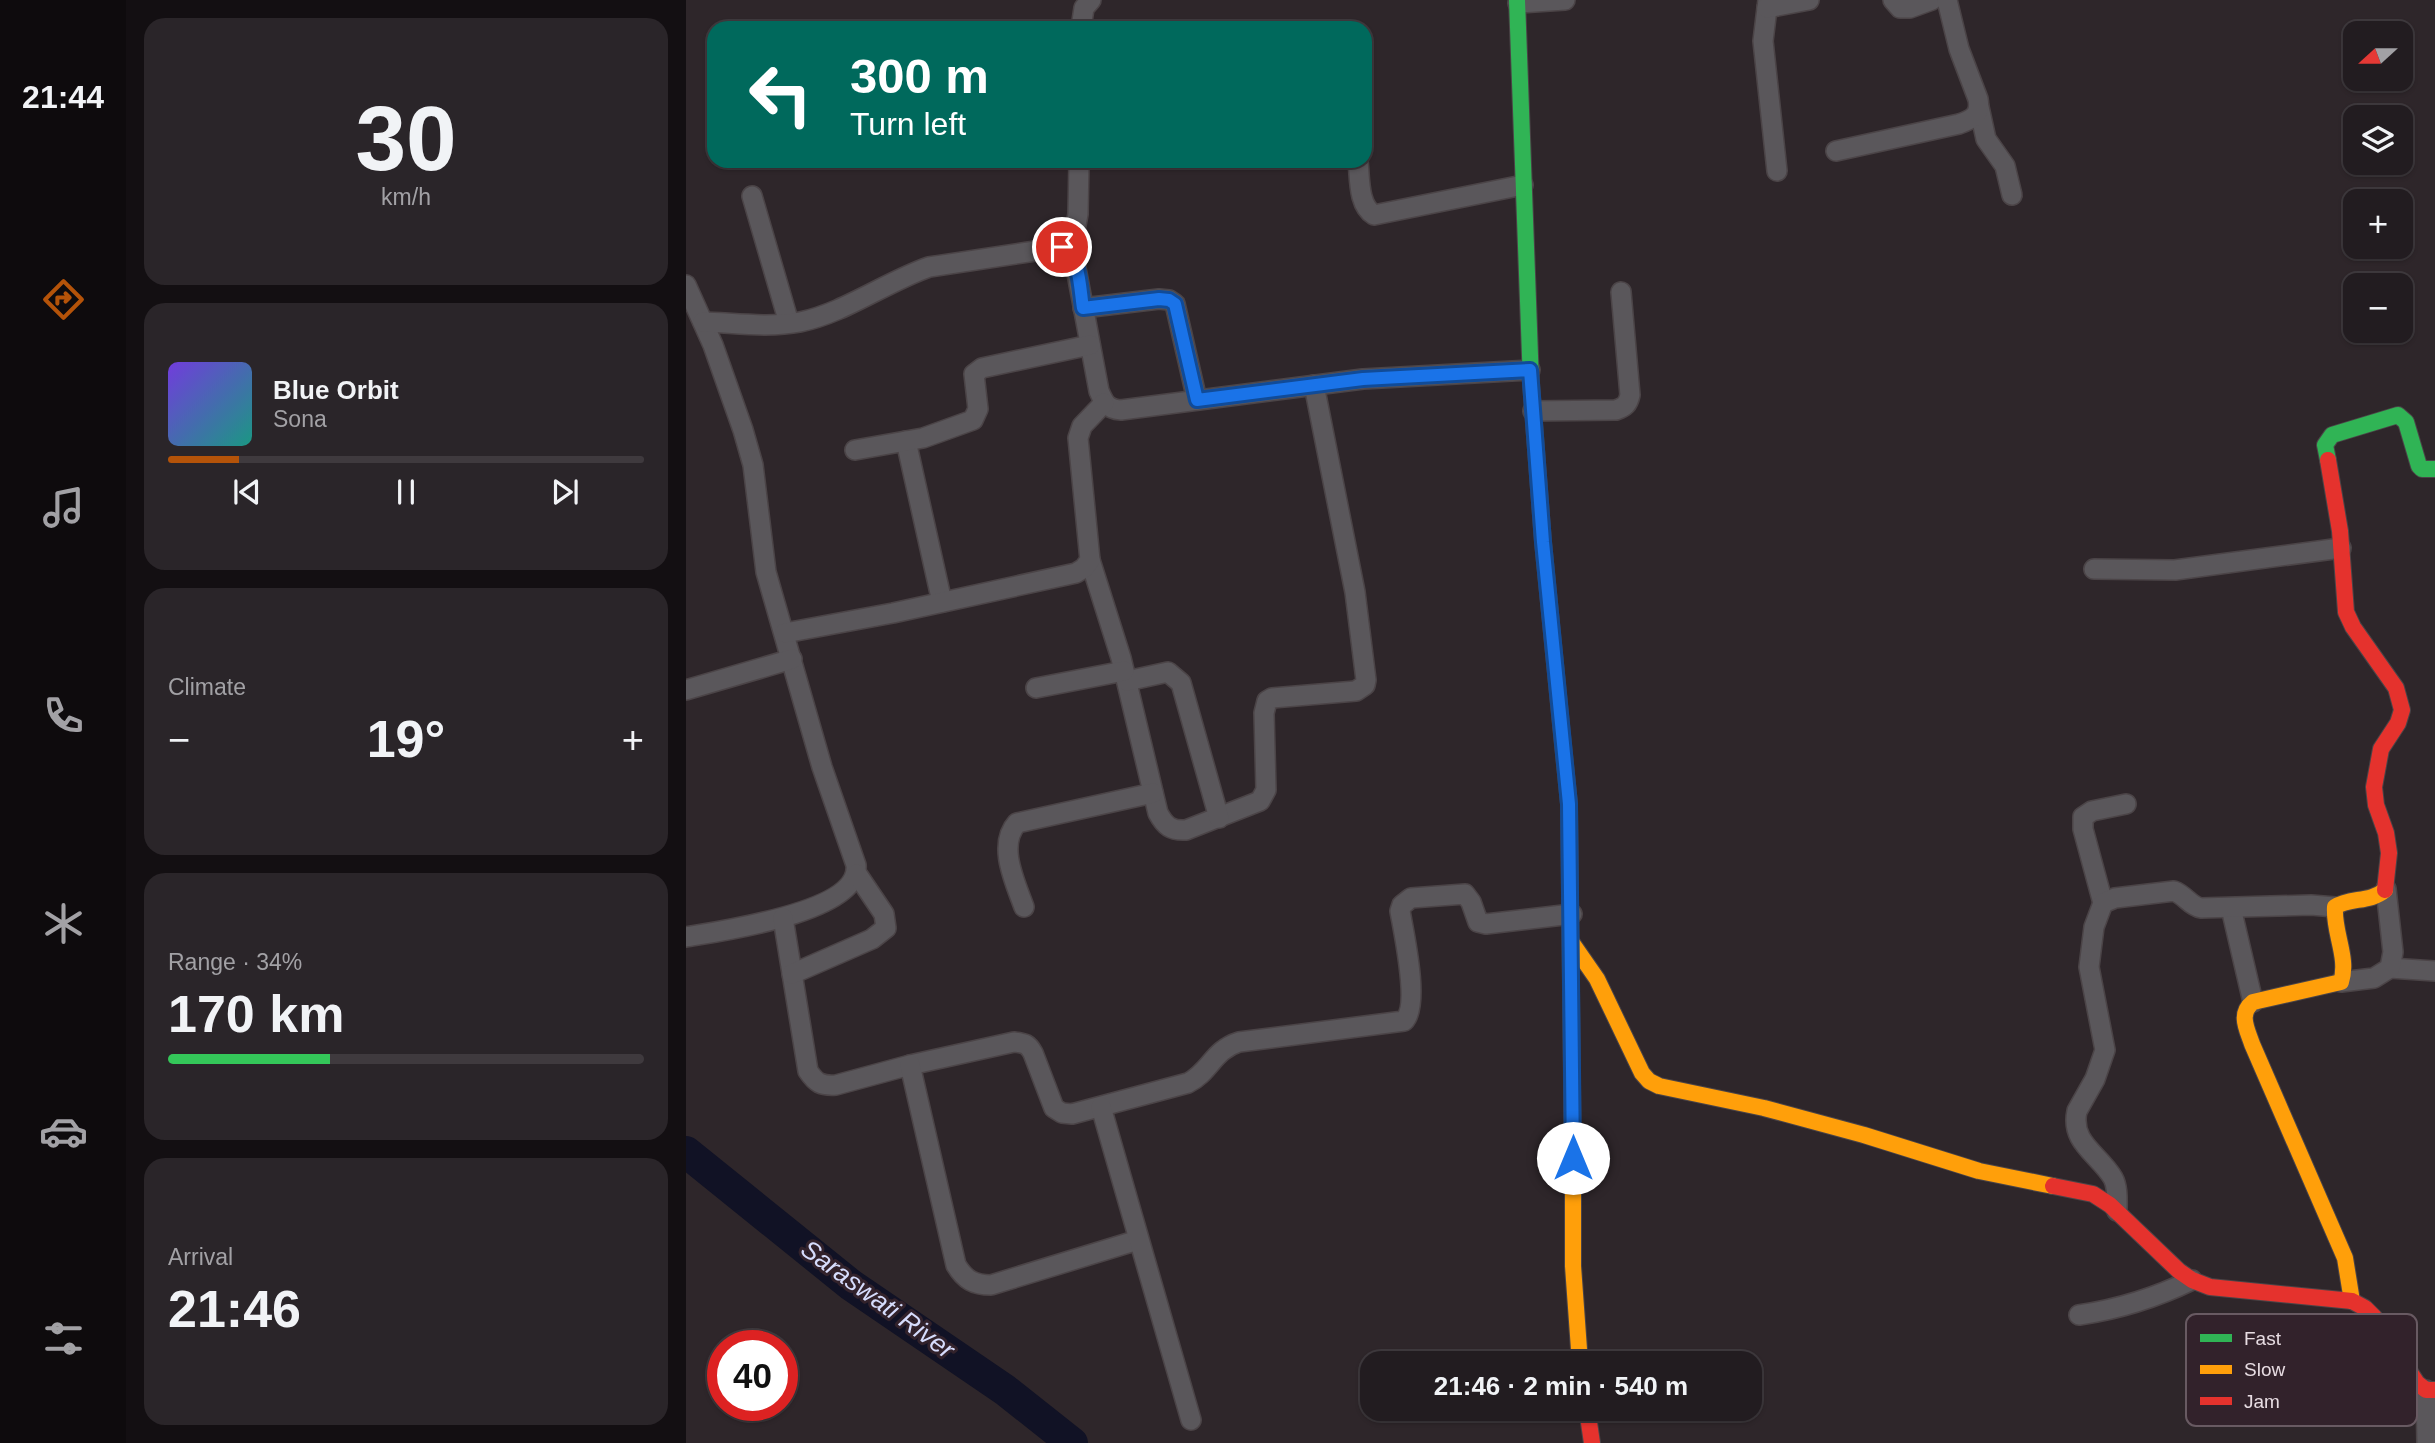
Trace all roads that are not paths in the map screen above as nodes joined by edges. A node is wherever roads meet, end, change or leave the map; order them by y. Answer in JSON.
{"nodes":[{"id":1,"x":1565,"y":0,"type":"edge"},
{"id":2,"x":1809,"y":0,"type":"edge"},
{"id":3,"x":1893,"y":0,"type":"edge"},
{"id":4,"x":1933,"y":0,"type":"edge"},
{"id":5,"x":1947,"y":0,"type":"edge"},
{"id":6,"x":1518,"y":1,"type":"edge"},
{"id":7,"x":1086,"y":3,"type":"edge"},
{"id":8,"x":1768,"y":4,"type":"edge"},
{"id":9,"x":1082,"y":21,"type":"edge"},
{"id":10,"x":1979,"y":107,"type":"junction"},
{"id":11,"x":1836,"y":151,"type":"dead end"},
{"id":12,"x":1079,"y":168,"type":"edge"},
{"id":13,"x":1359,"y":168,"type":"edge"},
{"id":14,"x":1777,"y":171,"type":"dead end"},
{"id":15,"x":1523,"y":185,"type":"junction"},
{"id":16,"x":2012,"y":195,"type":"dead end"},
{"id":17,"x":752,"y":196,"type":"dead end"},
{"id":18,"x":1071,"y":252,"type":"junction"},
{"id":19,"x":686,"y":285,"type":"edge"},
{"id":20,"x":1621,"y":292,"type":"dead end"},
{"id":21,"x":1083,"y":308,"type":"junction"},
{"id":22,"x":703,"y":323,"type":"junction"},
{"id":23,"x":789,"y":323,"type":"junction"},
{"id":24,"x":1090,"y":345,"type":"junction"},
{"id":25,"x":1530,"y":370,"type":"junction"},
{"id":26,"x":1314,"y":385,"type":"junction"},
{"id":27,"x":1197,"y":400,"type":"junction"},
{"id":28,"x":1104,"y":403,"type":"junction"},
{"id":29,"x":1533,"y":411,"type":"junction"},
{"id":30,"x":906,"y":441,"type":"junction"},
{"id":31,"x":855,"y":450,"type":"dead end"},
{"id":32,"x":2435,"y":469,"type":"edge"},
{"id":33,"x":2341,"y":548,"type":"junction"},
{"id":34,"x":1090,"y":560,"type":"junction"},
{"id":35,"x":2094,"y":569,"type":"dead end"},
{"id":36,"x":942,"y":602,"type":"junction"},
{"id":37,"x":785,"y":633,"type":"junction"},
{"id":38,"x":792,"y":659,"type":"junction"},
{"id":39,"x":1125,"y":676,"type":"junction"},
{"id":40,"x":1036,"y":688,"type":"dead end"},
{"id":41,"x":686,"y":690,"type":"edge"},
{"id":42,"x":1153,"y":793,"type":"junction"},
{"id":43,"x":2126,"y":804,"type":"dead end"},
{"id":44,"x":1219,"y":818,"type":"junction"},
{"id":45,"x":857,"y":874,"type":"junction"},
{"id":46,"x":2386,"y":889,"type":"junction"},
{"id":47,"x":2103,"y":903,"type":"junction"},
{"id":48,"x":1024,"y":907,"type":"dead end"},
{"id":49,"x":2335,"y":907,"type":"junction"},
{"id":50,"x":2231,"y":908,"type":"junction"},
{"id":51,"x":1572,"y":914,"type":"junction"},
{"id":52,"x":783,"y":919,"type":"junction"},
{"id":53,"x":686,"y":937,"type":"edge"},
{"id":54,"x":1572,"y":943,"type":"junction"},
{"id":55,"x":2390,"y":968,"type":"junction"},
{"id":56,"x":2435,"y":971,"type":"edge"},
{"id":57,"x":792,"y":974,"type":"junction"},
{"id":58,"x":2341,"y":982,"type":"junction"},
{"id":59,"x":2253,"y":1002,"type":"junction"},
{"id":60,"x":910,"y":1065,"type":"junction"},
{"id":61,"x":1101,"y":1107,"type":"junction"},
{"id":62,"x":2117,"y":1211,"type":"junction"},
{"id":63,"x":1138,"y":1240,"type":"junction"},
{"id":64,"x":2192,"y":1280,"type":"junction"},
{"id":65,"x":2352,"y":1301,"type":"junction"},
{"id":66,"x":2371,"y":1314,"type":"edge"},
{"id":67,"x":2079,"y":1315,"type":"dead end"},
{"id":68,"x":1579,"y":1351,"type":"edge"},
{"id":69,"x":2430,"y":1390,"type":"edge"},
{"id":70,"x":1191,"y":1420,"type":"dead end"},
{"id":71,"x":1589,"y":1421,"type":"edge"},
{"id":72,"x":1592,"y":1443,"type":"edge"},
{"id":73,"x":2427,"y":1443,"type":"edge"}],
"edges":[{"from":1,"to":6,"type":"street"},
{"from":2,"to":8,"type":"street"},
{"from":3,"to":4,"type":"street"},
{"from":5,"to":10,"type":"street"},
{"from":6,"to":15,"type":"street"},
{"from":7,"to":9,"type":"street"},
{"from":8,"to":14,"type":"street"},
{"from":10,"to":11,"type":"street"},
{"from":10,"to":16,"type":"street"},
{"from":12,"to":18,"type":"street"},
{"from":13,"to":15,"type":"street"},
{"from":15,"to":25,"type":"street"},
{"from":17,"to":23,"type":"street"},
{"from":18,"to":21,"type":"street"},
{"from":18,"to":23,"type":"street"},
{"from":19,"to":22,"type":"street"},
{"from":20,"to":29,"type":"street"},
{"from":21,"to":24,"type":"street"},
{"from":21,"to":27,"type":"street"},
{"from":22,"to":23,"type":"street"},
{"from":22,"to":37,"type":"street"},
{"from":24,"to":28,"type":"street"},
{"from":24,"to":30,"type":"street"},
{"from":25,"to":26,"type":"street"},
{"from":25,"to":29,"type":"street"},
{"from":26,"to":27,"type":"street"},
{"from":26,"to":44,"type":"street"},
{"from":27,"to":28,"type":"street"},
{"from":28,"to":34,"type":"street"},
{"from":29,"to":51,"type":"street"},
{"from":30,"to":31,"type":"street"},
{"from":30,"to":36,"type":"street"},
{"from":32,"to":33,"type":"street"},
{"from":33,"to":35,"type":"street"},
{"from":33,"to":46,"type":"street"},
{"from":34,"to":36,"type":"street"},
{"from":34,"to":39,"type":"street"},
{"from":36,"to":37,"type":"street"},
{"from":37,"to":38,"type":"street"},
{"from":38,"to":41,"type":"street"},
{"from":38,"to":45,"type":"street"},
{"from":39,"to":40,"type":"street"},
{"from":39,"to":42,"type":"street"},
{"from":39,"to":44,"type":"street"},
{"from":42,"to":44,"type":"street"},
{"from":42,"to":48,"type":"street"},
{"from":43,"to":47,"type":"street"},
{"from":45,"to":52,"type":"street"},
{"from":45,"to":57,"type":"street"},
{"from":46,"to":49,"type":"street"},
{"from":46,"to":55,"type":"street"},
{"from":47,"to":50,"type":"street"},
{"from":47,"to":62,"type":"street"},
{"from":49,"to":50,"type":"street"},
{"from":49,"to":58,"type":"street"},
{"from":50,"to":59,"type":"street"},
{"from":51,"to":54,"type":"street"},
{"from":51,"to":61,"type":"street"},
{"from":52,"to":53,"type":"street"},
{"from":52,"to":57,"type":"street"},
{"from":54,"to":62,"type":"street"},
{"from":54,"to":68,"type":"street"},
{"from":55,"to":56,"type":"street"},
{"from":55,"to":58,"type":"street"},
{"from":57,"to":60,"type":"street"},
{"from":58,"to":59,"type":"street"},
{"from":59,"to":65,"type":"street"},
{"from":60,"to":61,"type":"street"},
{"from":60,"to":63,"type":"street"},
{"from":61,"to":63,"type":"street"},
{"from":62,"to":64,"type":"street"},
{"from":63,"to":70,"type":"street"},
{"from":64,"to":65,"type":"street"},
{"from":64,"to":67,"type":"street"},
{"from":65,"to":66,"type":"street"},
{"from":69,"to":73,"type":"street"},
{"from":71,"to":72,"type":"street"}]}
